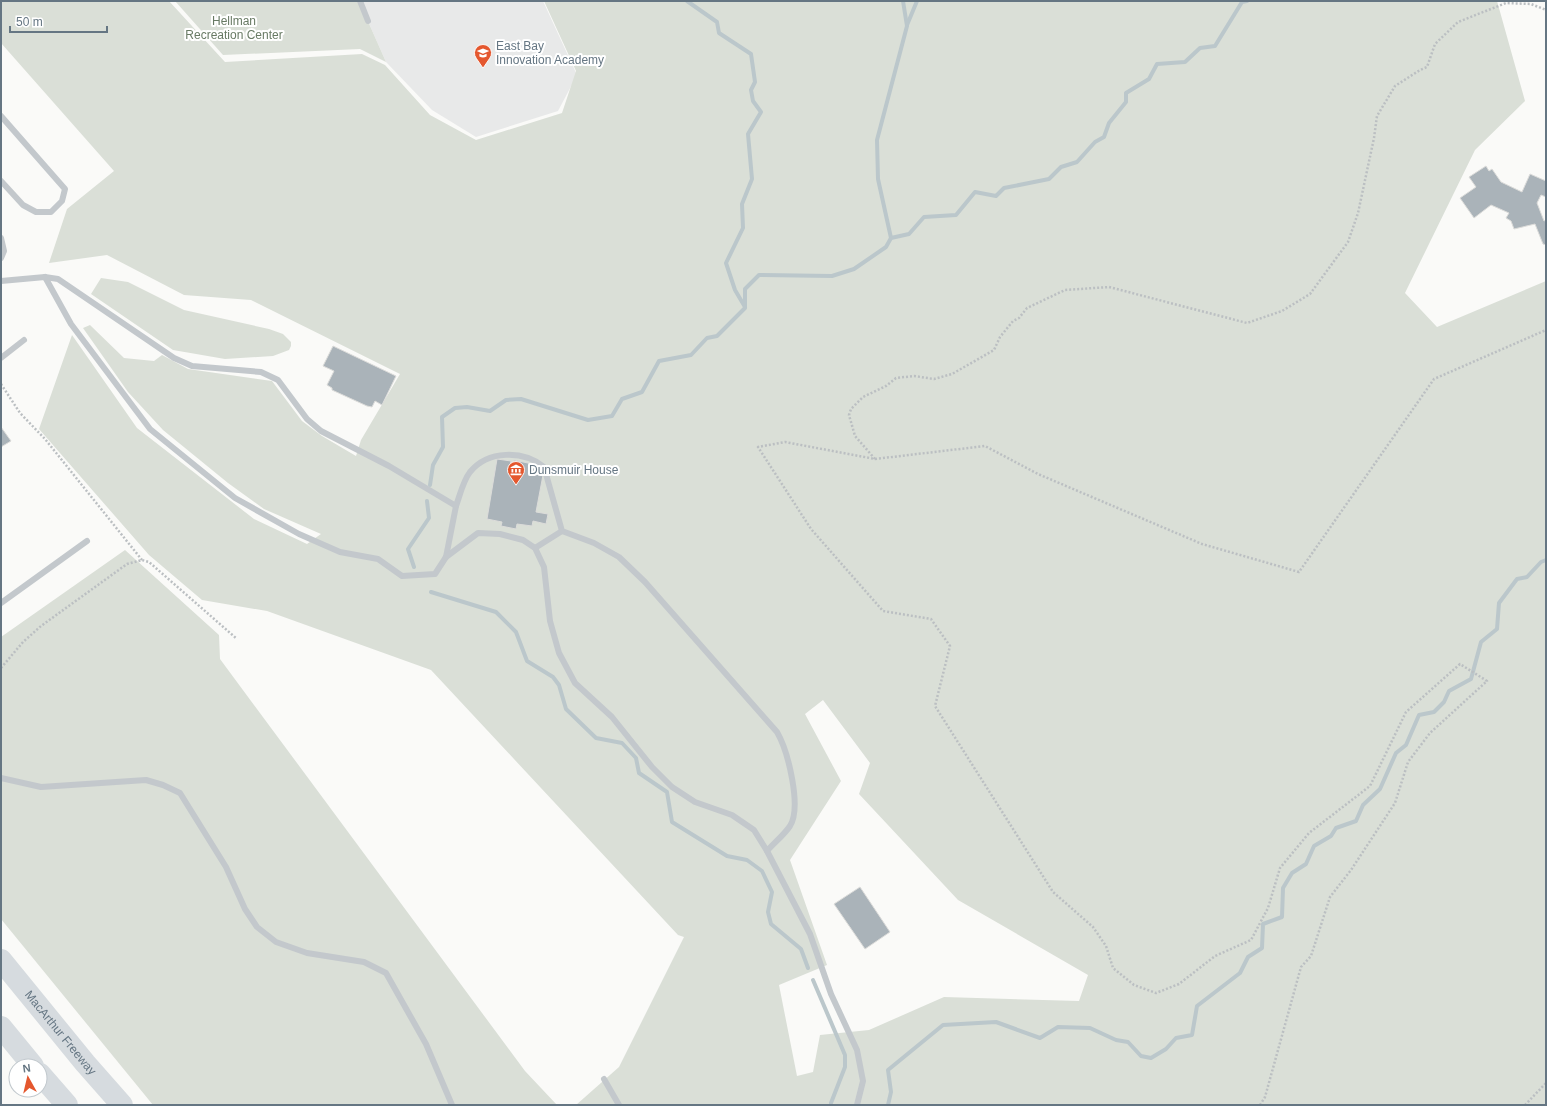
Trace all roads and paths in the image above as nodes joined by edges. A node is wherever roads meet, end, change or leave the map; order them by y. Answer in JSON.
{"nodes":[{"id":1,"x":360,"y":1,"type":"edge"},
{"id":2,"x":1546,"y":10,"type":"edge"},
{"id":3,"x":368,"y":21,"type":"dead end"},
{"id":4,"x":1,"y":116,"type":"edge"},
{"id":5,"x":1,"y":181,"type":"edge"},
{"id":6,"x":1,"y":238,"type":"edge"},
{"id":7,"x":1,"y":258,"type":"edge"},
{"id":8,"x":45,"y":277,"type":"junction"},
{"id":9,"x":1,"y":281,"type":"edge"},
{"id":10,"x":1546,"y":330,"type":"edge"},
{"id":11,"x":24,"y":340,"type":"dead end"},
{"id":12,"x":1,"y":358,"type":"edge"},
{"id":13,"x":1,"y":384,"type":"edge"},
{"id":14,"x":875,"y":459,"type":"junction"},
{"id":15,"x":456,"y":506,"type":"junction"},
{"id":16,"x":562,"y":531,"type":"junction"},
{"id":17,"x":87,"y":541,"type":"dead end"},
{"id":18,"x":535,"y":548,"type":"junction"},
{"id":19,"x":446,"y":557,"type":"junction"},
{"id":20,"x":142,"y":560,"type":"junction"},
{"id":21,"x":1,"y":603,"type":"edge"},
{"id":22,"x":237,"y":639,"type":"dead end"},
{"id":23,"x":1,"y":668,"type":"edge"},
{"id":24,"x":1,"y":778,"type":"edge"},
{"id":25,"x":767,"y":851,"type":"junction"},
{"id":26,"x":1,"y":960,"type":"edge"},
{"id":27,"x":1,"y":1027,"type":"edge"},
{"id":28,"x":26,"y":1058,"type":"edge"},
{"id":29,"x":604,"y":1079,"type":"dead end"},
{"id":30,"x":48,"y":1083,"type":"edge"},
{"id":31,"x":1546,"y":1083,"type":"edge"},
{"id":32,"x":67,"y":1105,"type":"edge"},
{"id":33,"x":122,"y":1105,"type":"edge"},
{"id":34,"x":452,"y":1105,"type":"edge"},
{"id":35,"x":619,"y":1105,"type":"edge"},
{"id":36,"x":857,"y":1105,"type":"edge"},
{"id":37,"x":1260,"y":1105,"type":"edge"},
{"id":38,"x":1525,"y":1105,"type":"edge"}],
"edges":[{"from":1,"to":3,"type":"lane"},
{"from":2,"to":14,"type":"path"},
{"from":4,"to":5,"type":"lane"},
{"from":6,"to":7,"type":"lane"},
{"from":8,"to":9,"type":"lane"},
{"from":8,"to":15,"type":"lane"},
{"from":8,"to":19,"type":"lane"},
{"from":10,"to":14,"type":"path"},
{"from":11,"to":12,"type":"lane"},
{"from":13,"to":20,"type":"path"},
{"from":14,"to":37,"type":"path"},
{"from":15,"to":16,"type":"lane"},
{"from":15,"to":19,"type":"lane"},
{"from":16,"to":18,"type":"lane"},
{"from":16,"to":25,"type":"lane"},
{"from":17,"to":21,"type":"lane"},
{"from":18,"to":19,"type":"lane"},
{"from":18,"to":25,"type":"lane"},
{"from":20,"to":22,"type":"path"},
{"from":20,"to":23,"type":"path"},
{"from":24,"to":34,"type":"lane"},
{"from":25,"to":36,"type":"lane"},
{"from":26,"to":33,"type":"highway","name":"MacArthur Freeway"},
{"from":27,"to":28,"type":"highway"},
{"from":29,"to":35,"type":"lane"},
{"from":30,"to":32,"type":"highway"},
{"from":31,"to":38,"type":"path"}]}
